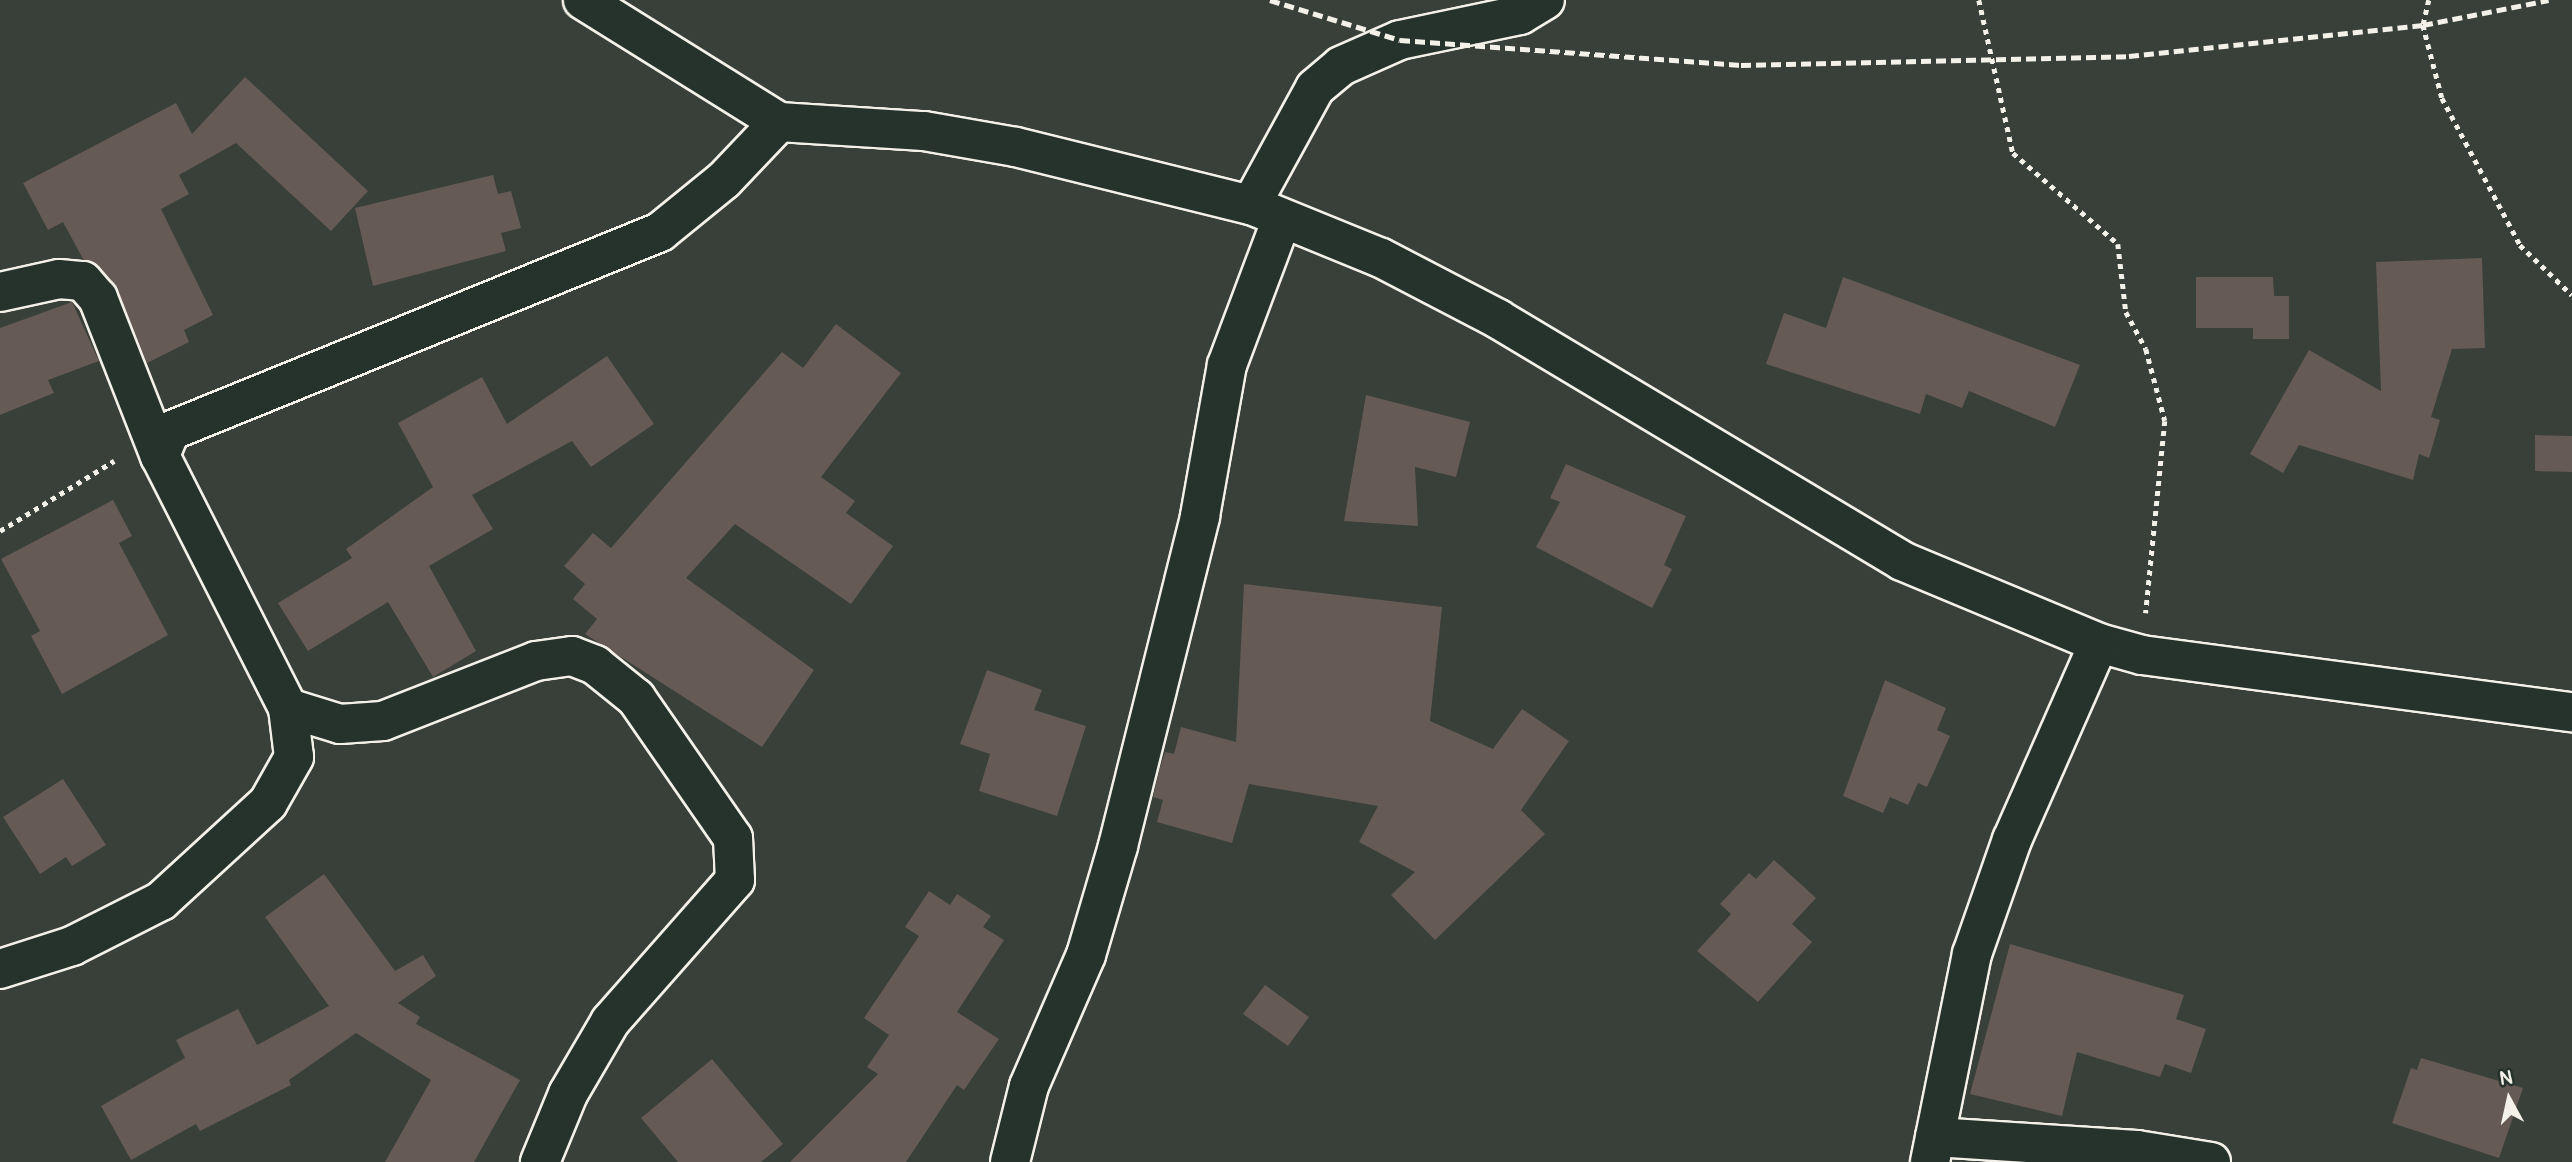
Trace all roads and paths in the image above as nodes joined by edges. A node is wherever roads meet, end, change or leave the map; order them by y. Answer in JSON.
{"nodes":[{"id":1,"x":583,"y":0,"type":"edge"},
{"id":2,"x":1545,"y":0,"type":"edge"},
{"id":3,"x":1979,"y":0,"type":"edge"},
{"id":4,"x":2429,"y":0,"type":"edge"},
{"id":5,"x":779,"y":122,"type":"junction"},
{"id":6,"x":1267,"y":212,"type":"junction"},
{"id":7,"x":0,"y":292,"type":"edge"},
{"id":8,"x":2572,"y":295,"type":"edge"},
{"id":9,"x":156,"y":448,"type":"junction"},
{"id":10,"x":0,"y":531,"type":"edge"},
{"id":11,"x":2099,"y":643,"type":"junction"},
{"id":12,"x":2142,"y":655,"type":"junction"},
{"id":13,"x":288,"y":708,"type":"junction"},
{"id":14,"x":2572,"y":712,"type":"edge"},
{"id":15,"x":0,"y":969,"type":"edge"},
{"id":16,"x":1933,"y":1150,"type":"edge"},
{"id":17,"x":540,"y":1162,"type":"edge"},
{"id":18,"x":1010,"y":1162,"type":"edge"},
{"id":19,"x":2211,"y":1162,"type":"edge"}],
"edges":[{"from":1,"to":5,"type":"street"},
{"from":2,"to":6,"type":"street"},
{"from":3,"to":12,"type":"path"},
{"from":4,"to":8,"type":"path"},
{"from":5,"to":6,"type":"street"},
{"from":5,"to":9,"type":"street"},
{"from":6,"to":11,"type":"street"},
{"from":6,"to":18,"type":"street"},
{"from":7,"to":9,"type":"street"},
{"from":9,"to":10,"type":"path"},
{"from":9,"to":13,"type":"street"},
{"from":11,"to":12,"type":"street"},
{"from":11,"to":16,"type":"street"},
{"from":12,"to":14,"type":"street"},
{"from":13,"to":15,"type":"street"},
{"from":13,"to":17,"type":"street"},
{"from":16,"to":19,"type":"street"}]}
